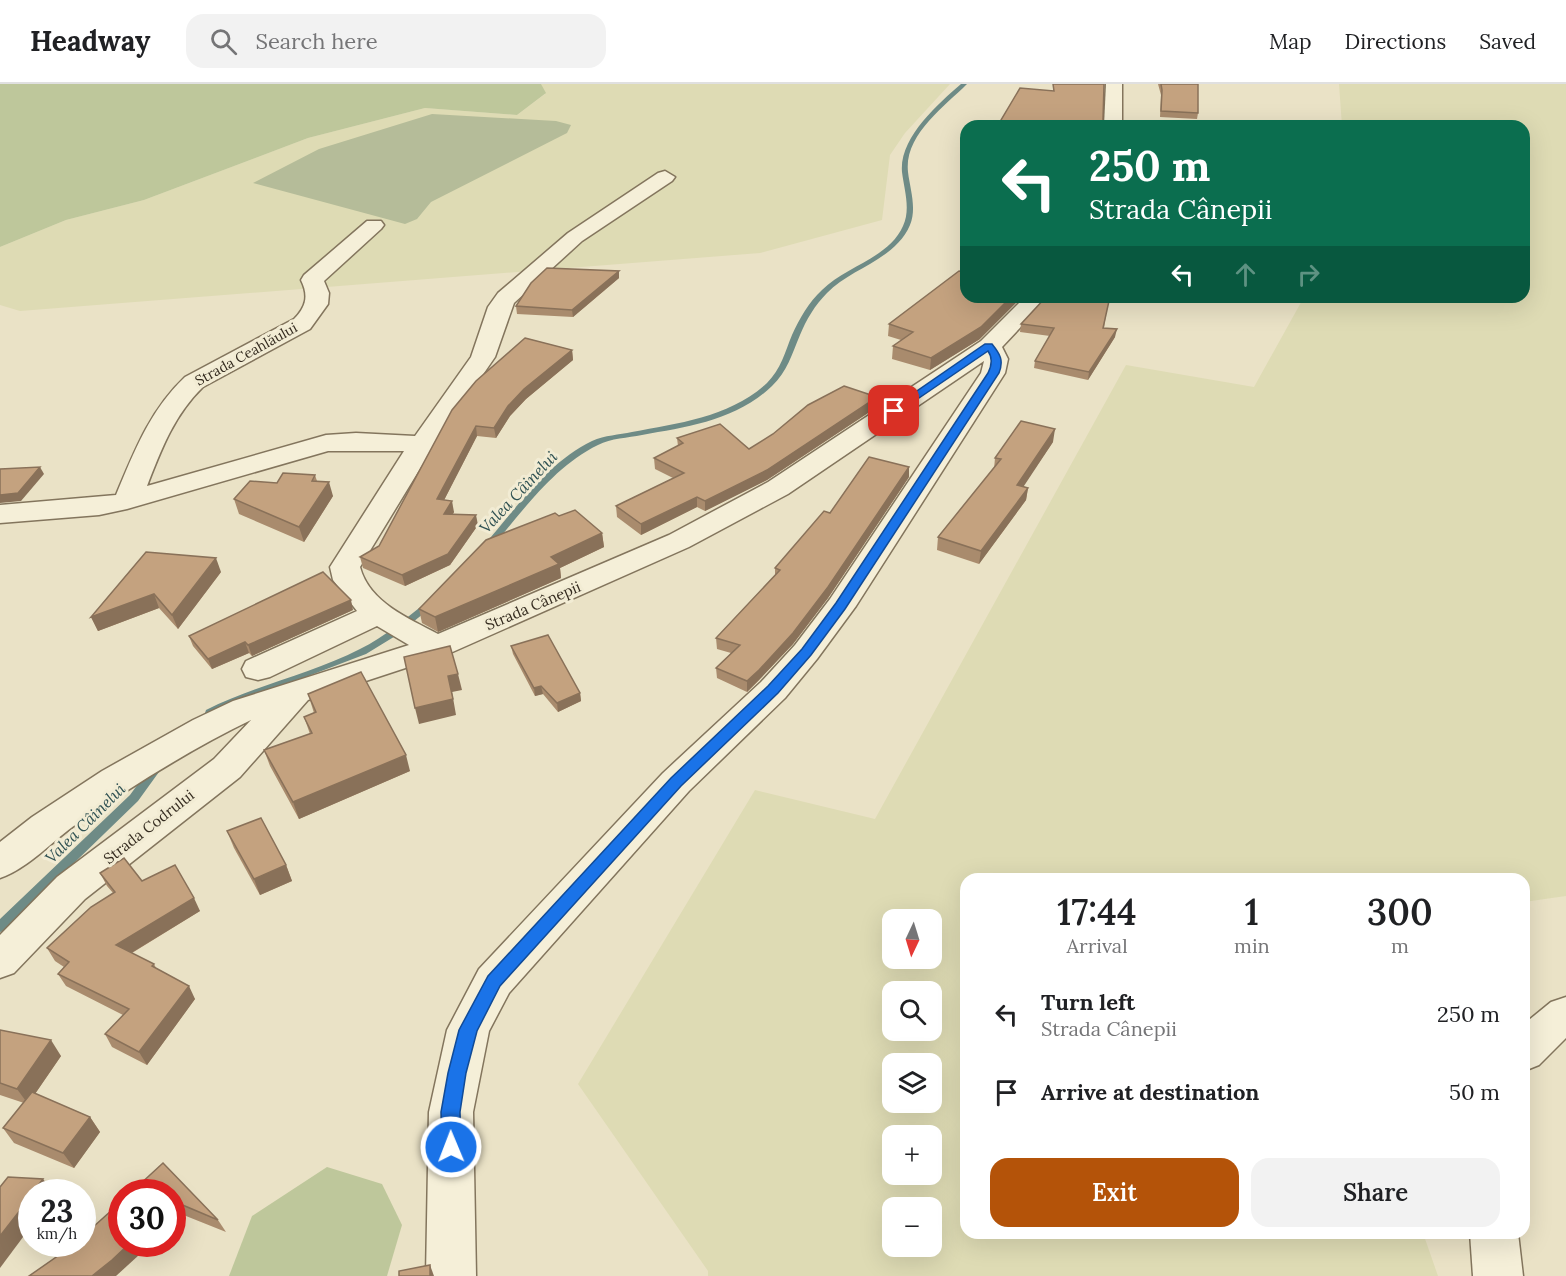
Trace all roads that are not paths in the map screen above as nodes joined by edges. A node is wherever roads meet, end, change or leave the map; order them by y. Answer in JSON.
{"nodes":[{"id":1,"x":1114,"y":84,"type":"edge"},
{"id":2,"x":1113,"y":120,"type":"edge"},
{"id":3,"x":665,"y":177,"type":"dead end"},
{"id":4,"x":374,"y":225,"type":"dead end"},
{"id":5,"x":1032,"y":303,"type":"edge"},
{"id":6,"x":989,"y":346,"type":"junction"},
{"id":7,"x":422,"y":444,"type":"junction"},
{"id":8,"x":128,"y":501,"type":"junction"},
{"id":9,"x":0,"y":514,"type":"edge"},
{"id":10,"x":376,"y":614,"type":"junction"},
{"id":11,"x":437,"y":647,"type":"junction"},
{"id":12,"x":258,"y":669,"type":"dead end"},
{"id":13,"x":297,"y":692,"type":"junction"},
{"id":14,"x":0,"y":863,"type":"edge"},
{"id":15,"x":0,"y":961,"type":"edge"},
{"id":16,"x":1566,"y":1015,"type":"edge"},
{"id":17,"x":1530,"y":1046,"type":"edge"},
{"id":18,"x":1495,"y":1239,"type":"edge"},
{"id":19,"x":451,"y":1276,"type":"edge"},
{"id":20,"x":1498,"y":1276,"type":"edge"}],
"edges":[{"from":1,"to":2,"type":"street"},
{"from":3,"to":7,"type":"street"},
{"from":4,"to":8,"type":"street","name":"Strada Ceahlăului"},
{"from":5,"to":6,"type":"street","name":"Strada Cânepii"},
{"from":6,"to":11,"type":"street","name":"Strada Cânepii"},
{"from":6,"to":19,"type":"street"},
{"from":7,"to":8,"type":"street"},
{"from":7,"to":10,"type":"street"},
{"from":8,"to":9,"type":"street"},
{"from":10,"to":11,"type":"street"},
{"from":10,"to":12,"type":"street"},
{"from":11,"to":13,"type":"street","name":"Strada Cânepii"},
{"from":13,"to":14,"type":"street","name":"Strada Cânepii"},
{"from":13,"to":15,"type":"street","name":"Strada Codrului"},
{"from":16,"to":17,"type":"street"},
{"from":18,"to":20,"type":"street"}]}
